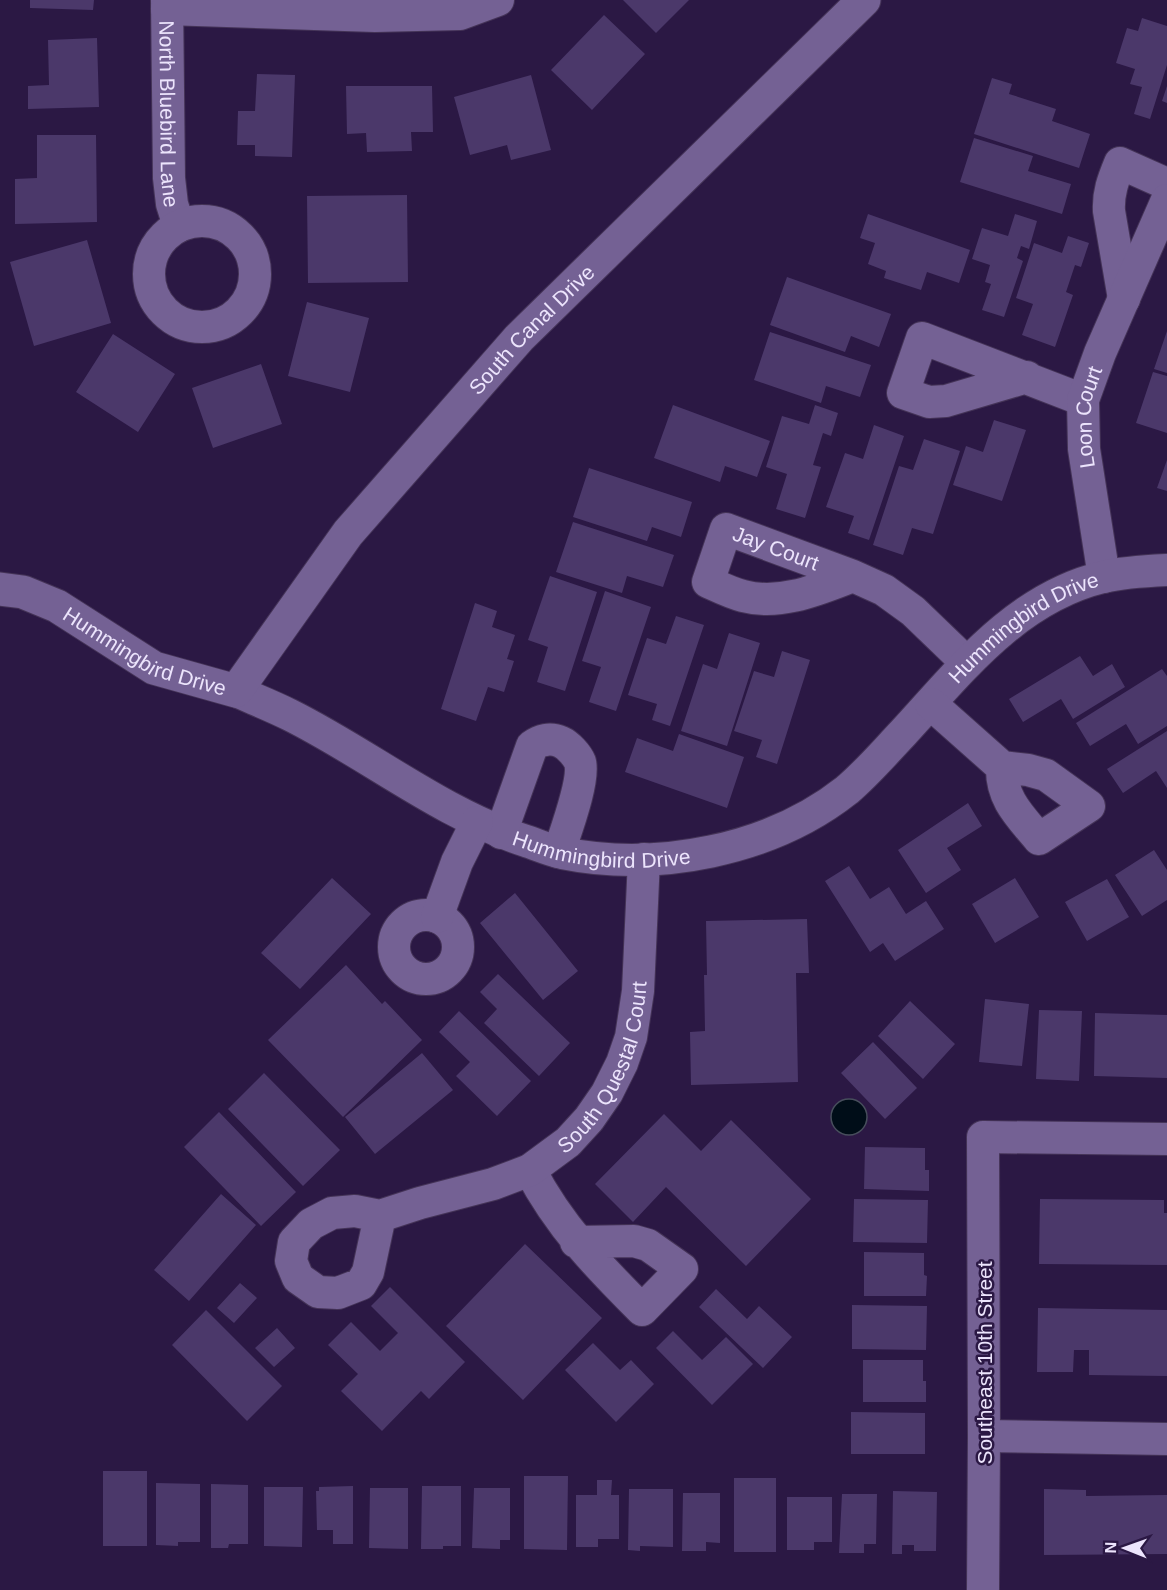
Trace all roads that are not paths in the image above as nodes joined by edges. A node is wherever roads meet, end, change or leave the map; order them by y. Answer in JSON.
{"nodes":[{"id":1,"x":498,"y":0,"type":"edge"},
{"id":2,"x":864,"y":0,"type":"edge"},
{"id":3,"x":167,"y":4,"type":"edge"},
{"id":4,"x":1167,"y":184,"type":"edge"},
{"id":5,"x":1167,"y":200,"type":"edge"},
{"id":6,"x":179,"y":226,"type":"dead end"},
{"id":7,"x":1124,"y":299,"type":"junction"},
{"id":8,"x":1027,"y":377,"type":"dead end"},
{"id":9,"x":1083,"y":400,"type":"junction"},
{"id":10,"x":1167,"y":570,"type":"edge"},
{"id":11,"x":853,"y":576,"type":"dead end"},
{"id":12,"x":1104,"y":577,"type":"junction"},
{"id":13,"x":0,"y":589,"type":"edge"},
{"id":14,"x":968,"y":663,"type":"junction"},
{"id":15,"x":236,"y":691,"type":"junction"},
{"id":16,"x":931,"y":704,"type":"junction"},
{"id":17,"x":1002,"y":767,"type":"dead end"},
{"id":18,"x":489,"y":828,"type":"junction"},
{"id":19,"x":559,"y":852,"type":"junction"},
{"id":20,"x":644,"y":859,"type":"junction"},
{"id":21,"x":437,"y":917,"type":"dead end"},
{"id":22,"x":1167,"y":1139,"type":"edge"},
{"id":23,"x":530,"y":1170,"type":"junction"},
{"id":24,"x":380,"y":1216,"type":"dead end"},
{"id":25,"x":576,"y":1242,"type":"dead end"},
{"id":26,"x":984,"y":1436,"type":"junction"},
{"id":27,"x":1167,"y":1439,"type":"edge"},
{"id":28,"x":983,"y":1590,"type":"edge"}],
"edges":[{"from":1,"to":3,"type":"street"},
{"from":2,"to":15,"type":"street","name":"South Canal Drive"},
{"from":3,"to":6,"type":"street","name":"North Bluebird Lane"},
{"from":4,"to":7,"type":"street"},
{"from":5,"to":7,"type":"street","name":"Loon Court"},
{"from":7,"to":9,"type":"street","name":"Loon Court"},
{"from":8,"to":9,"type":"street"},
{"from":9,"to":12,"type":"street","name":"Loon Court"},
{"from":10,"to":12,"type":"street","name":"Hummingbird Drive"},
{"from":11,"to":14,"type":"street"},
{"from":12,"to":14,"type":"street","name":"Hummingbird Drive"},
{"from":13,"to":15,"type":"street","name":"Hummingbird Drive"},
{"from":14,"to":16,"type":"street","name":"Hummingbird Drive"},
{"from":15,"to":18,"type":"street","name":"Hummingbird Drive"},
{"from":16,"to":17,"type":"street"},
{"from":16,"to":20,"type":"street","name":"Hummingbird Drive"},
{"from":18,"to":19,"type":"street","name":"Hummingbird Drive"},
{"from":18,"to":19,"type":"street"},
{"from":18,"to":21,"type":"street"},
{"from":19,"to":20,"type":"street","name":"Hummingbird Drive"},
{"from":20,"to":23,"type":"street","name":"South Questal Court"},
{"from":22,"to":26,"type":"street","name":"Southeast 10th Street"},
{"from":23,"to":24,"type":"street"},
{"from":23,"to":25,"type":"street","name":"South Questal Court"},
{"from":26,"to":27,"type":"street"},
{"from":26,"to":28,"type":"street","name":"Southeast 10th Street"}]}
